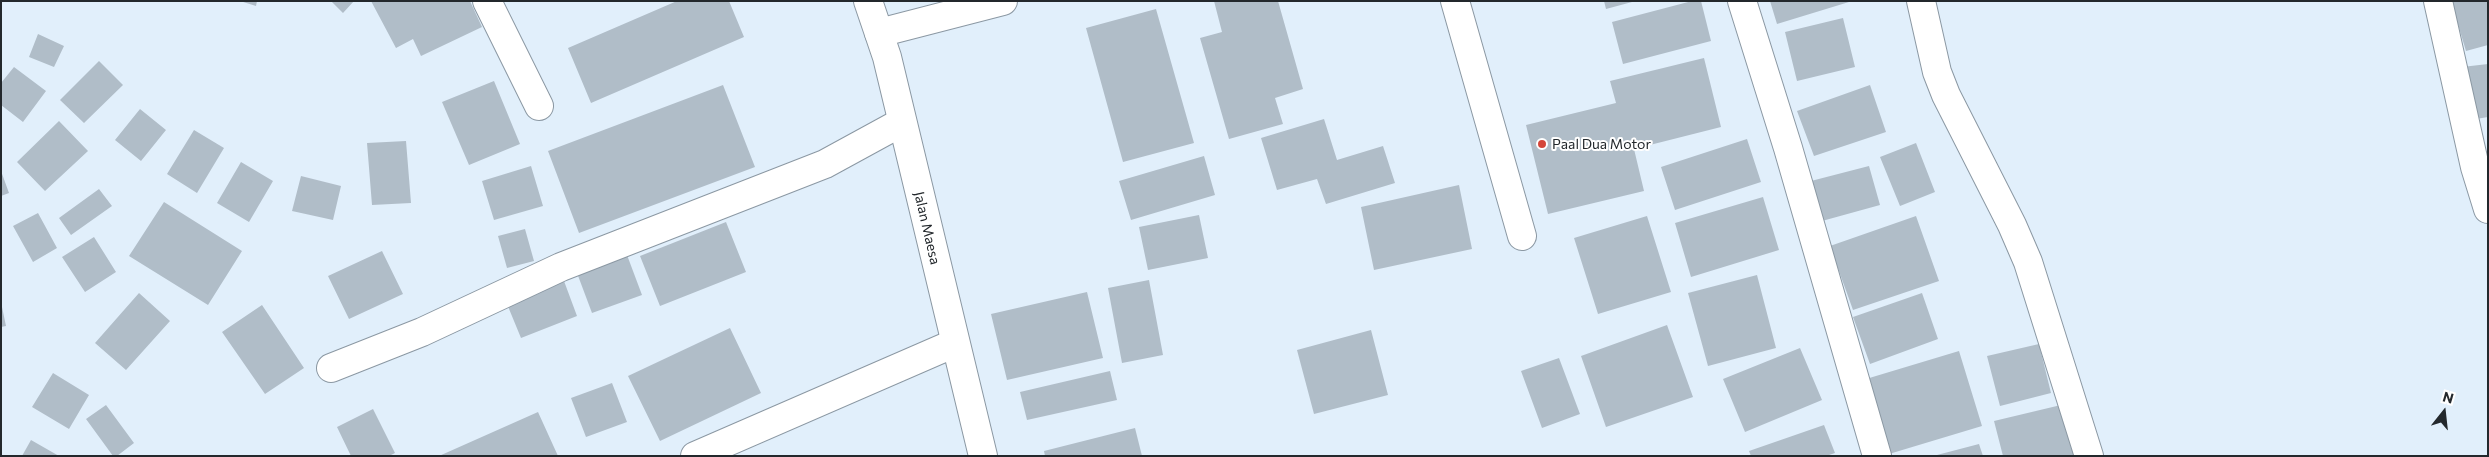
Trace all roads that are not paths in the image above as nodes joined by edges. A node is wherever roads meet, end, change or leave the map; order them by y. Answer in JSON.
{"nodes":[{"id":1,"x":487,"y":1,"type":"edge"},
{"id":2,"x":868,"y":1,"type":"edge"},
{"id":3,"x":1003,"y":1,"type":"edge"},
{"id":4,"x":1455,"y":1,"type":"edge"},
{"id":5,"x":1742,"y":1,"type":"edge"},
{"id":6,"x":1920,"y":1,"type":"edge"},
{"id":7,"x":2438,"y":1,"type":"edge"},
{"id":8,"x":879,"y":33,"type":"junction"},
{"id":9,"x":539,"y":106,"type":"dead end"},
{"id":10,"x":902,"y":122,"type":"junction"},
{"id":11,"x":2488,"y":209,"type":"edge"},
{"id":12,"x":1522,"y":236,"type":"dead end"},
{"id":13,"x":955,"y":343,"type":"junction"},
{"id":14,"x":331,"y":368,"type":"dead end"},
{"id":15,"x":695,"y":456,"type":"edge"},
{"id":16,"x":983,"y":456,"type":"edge"},
{"id":17,"x":1876,"y":456,"type":"edge"},
{"id":18,"x":2089,"y":456,"type":"edge"}],
"edges":[{"from":1,"to":9,"type":"street"},
{"from":2,"to":8,"type":"street","name":"Jalan Maesa"},
{"from":3,"to":8,"type":"street"},
{"from":4,"to":12,"type":"street"},
{"from":5,"to":17,"type":"street"},
{"from":6,"to":18,"type":"street"},
{"from":7,"to":11,"type":"street"},
{"from":8,"to":10,"type":"street","name":"Jalan Maesa"},
{"from":10,"to":13,"type":"street","name":"Jalan Maesa"},
{"from":10,"to":14,"type":"street"},
{"from":13,"to":15,"type":"street"},
{"from":13,"to":16,"type":"street","name":"Jalan Maesa"}]}
